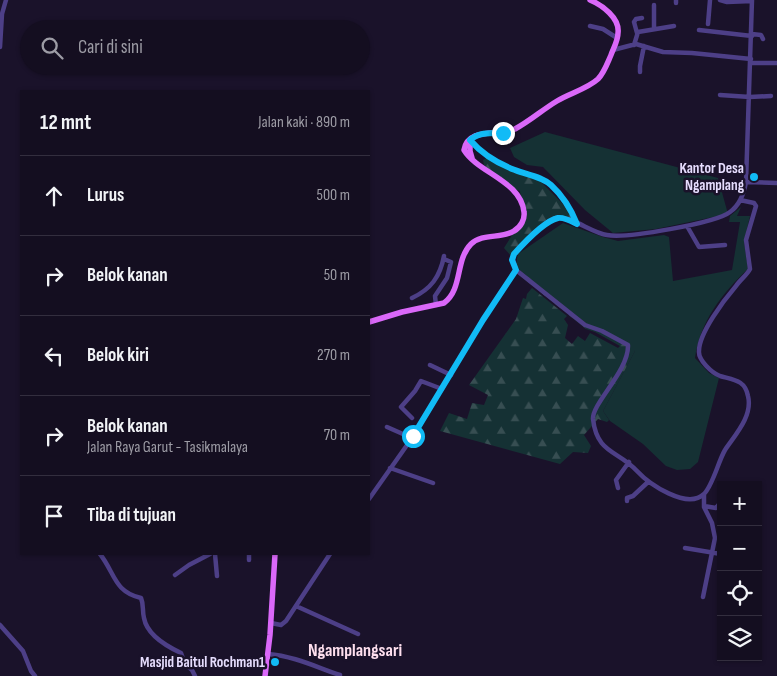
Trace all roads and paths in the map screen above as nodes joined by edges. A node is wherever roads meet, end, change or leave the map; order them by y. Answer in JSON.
{"nodes":[{"id":1,"x":6,"y":0,"type":"edge"},
{"id":2,"x":590,"y":0,"type":"edge"},
{"id":3,"x":710,"y":0,"type":"edge"},
{"id":4,"x":720,"y":0,"type":"edge"},
{"id":5,"x":597,"y":1,"type":"edge"},
{"id":6,"x":752,"y":1,"type":"edge"},
{"id":7,"x":654,"y":5,"type":"dead end"},
{"id":8,"x":642,"y":18,"type":"dead end"},
{"id":9,"x":708,"y":24,"type":"dead end"},
{"id":10,"x":590,"y":26,"type":"dead end"},
{"id":11,"x":674,"y":26,"type":"dead end"},
{"id":12,"x":654,"y":29,"type":"junction"},
{"id":13,"x":700,"y":30,"type":"dead end"},
{"id":14,"x":637,"y":32,"type":"junction"},
{"id":15,"x":752,"y":35,"type":"junction"},
{"id":16,"x":617,"y":38,"type":"junction"},
{"id":17,"x":763,"y":39,"type":"dead end"},
{"id":18,"x":634,"y":45,"type":"junction"},
{"id":19,"x":644,"y":46,"type":"junction"},
{"id":20,"x":0,"y":47,"type":"edge"},
{"id":21,"x":613,"y":50,"type":"junction"},
{"id":22,"x":751,"y":61,"type":"junction"},
{"id":23,"x":777,"y":63,"type":"edge"},
{"id":24,"x":640,"y":72,"type":"dead end"},
{"id":25,"x":720,"y":95,"type":"dead end"},
{"id":26,"x":771,"y":96,"type":"dead end"},
{"id":27,"x":750,"y":97,"type":"junction"},
{"id":28,"x":470,"y":140,"type":"junction"},
{"id":29,"x":746,"y":182,"type":"junction"},
{"id":30,"x":777,"y":183,"type":"edge"},
{"id":31,"x":740,"y":200,"type":"junction"},
{"id":32,"x":577,"y":224,"type":"junction"},
{"id":33,"x":687,"y":226,"type":"junction"},
{"id":34,"x":725,"y":245,"type":"dead end"},
{"id":35,"x":516,"y":270,"type":"junction"},
{"id":36,"x":412,"y":298,"type":"dead end"},
{"id":37,"x":436,"y":305,"type":"junction"},
{"id":38,"x":370,"y":322,"type":"edge"},
{"id":39,"x":430,"y":365,"type":"dead end"},
{"id":40,"x":451,"y":375,"type":"junction"},
{"id":41,"x":442,"y":389,"type":"junction"},
{"id":42,"x":412,"y":418,"type":"dead end"},
{"id":43,"x":388,"y":427,"type":"dead end"},
{"id":44,"x":412,"y":438,"type":"junction"},
{"id":45,"x":629,"y":462,"type":"junction"},
{"id":46,"x":390,"y":468,"type":"junction"},
{"id":47,"x":648,"y":482,"type":"junction"},
{"id":48,"x":434,"y":483,"type":"dead end"},
{"id":49,"x":618,"y":488,"type":"dead end"},
{"id":50,"x":704,"y":494,"type":"junction"},
{"id":51,"x":370,"y":497,"type":"edge"},
{"id":52,"x":627,"y":500,"type":"dead end"},
{"id":53,"x":704,"y":506,"type":"junction"},
{"id":54,"x":717,"y":507,"type":"edge"},
{"id":55,"x":685,"y":548,"type":"dead end"},
{"id":56,"x":712,"y":552,"type":"junction"},
{"id":57,"x":717,"y":553,"type":"edge"},
{"id":58,"x":101,"y":555,"type":"edge"},
{"id":59,"x":208,"y":555,"type":"edge"},
{"id":60,"x":215,"y":555,"type":"edge"},
{"id":61,"x":249,"y":555,"type":"edge"},
{"id":62,"x":275,"y":555,"type":"edge"},
{"id":63,"x":329,"y":555,"type":"edge"},
{"id":64,"x":249,"y":560,"type":"dead end"},
{"id":65,"x":175,"y":576,"type":"dead end"},
{"id":66,"x":217,"y":576,"type":"dead end"},
{"id":67,"x":703,"y":597,"type":"dead end"},
{"id":68,"x":296,"y":606,"type":"junction"},
{"id":69,"x":271,"y":623,"type":"junction"},
{"id":70,"x":0,"y":625,"type":"edge"},
{"id":71,"x":358,"y":634,"type":"dead end"},
{"id":72,"x":268,"y":654,"type":"junction"},
{"id":73,"x":340,"y":675,"type":"edge"},
{"id":74,"x":35,"y":676,"type":"edge"},
{"id":75,"x":195,"y":676,"type":"edge"},
{"id":76,"x":265,"y":676,"type":"edge"}],
"edges":[{"from":1,"to":20,"type":"street"},
{"from":2,"to":5,"type":"main road"},
{"from":3,"to":9,"type":"street"},
{"from":4,"to":6,"type":"street"},
{"from":5,"to":16,"type":"main road"},
{"from":6,"to":15,"type":"street"},
{"from":7,"to":12,"type":"street"},
{"from":8,"to":14,"type":"street"},
{"from":10,"to":16,"type":"street"},
{"from":11,"to":12,"type":"street"},
{"from":12,"to":14,"type":"street"},
{"from":13,"to":15,"type":"street"},
{"from":14,"to":18,"type":"street"},
{"from":15,"to":17,"type":"street"},
{"from":15,"to":22,"type":"street"},
{"from":16,"to":21,"type":"main road"},
{"from":18,"to":19,"type":"street"},
{"from":18,"to":21,"type":"street"},
{"from":19,"to":22,"type":"street"},
{"from":19,"to":24,"type":"street"},
{"from":21,"to":28,"type":"main road"},
{"from":22,"to":23,"type":"street"},
{"from":22,"to":27,"type":"street"},
{"from":25,"to":27,"type":"street"},
{"from":26,"to":27,"type":"street"},
{"from":27,"to":29,"type":"street"},
{"from":28,"to":32,"type":"street"},
{"from":28,"to":37,"type":"main road"},
{"from":29,"to":30,"type":"street"},
{"from":29,"to":31,"type":"street"},
{"from":31,"to":33,"type":"street"},
{"from":31,"to":50,"type":"street"},
{"from":32,"to":33,"type":"street"},
{"from":32,"to":35,"type":"street"},
{"from":33,"to":34,"type":"street"},
{"from":35,"to":40,"type":"street"},
{"from":35,"to":45,"type":"street"},
{"from":36,"to":37,"type":"street"},
{"from":37,"to":38,"type":"main road"},
{"from":39,"to":40,"type":"street"},
{"from":40,"to":41,"type":"street"},
{"from":41,"to":42,"type":"street"},
{"from":41,"to":44,"type":"street"},
{"from":43,"to":44,"type":"street"},
{"from":44,"to":46,"type":"street"},
{"from":45,"to":47,"type":"street"},
{"from":45,"to":49,"type":"street"},
{"from":46,"to":48,"type":"street"},
{"from":46,"to":51,"type":"street"},
{"from":47,"to":50,"type":"street"},
{"from":47,"to":52,"type":"street"},
{"from":50,"to":53,"type":"street"},
{"from":53,"to":54,"type":"street"},
{"from":53,"to":56,"type":"street"},
{"from":55,"to":56,"type":"street"},
{"from":56,"to":57,"type":"street"},
{"from":56,"to":67,"type":"street"},
{"from":58,"to":75,"type":"street"},
{"from":59,"to":65,"type":"street"},
{"from":60,"to":66,"type":"street"},
{"from":61,"to":64,"type":"street"},
{"from":62,"to":69,"type":"main road"},
{"from":63,"to":68,"type":"street"},
{"from":68,"to":69,"type":"street"},
{"from":68,"to":71,"type":"street"},
{"from":69,"to":72,"type":"main road"},
{"from":70,"to":74,"type":"street"},
{"from":72,"to":73,"type":"street"},
{"from":72,"to":76,"type":"main road"}]}
